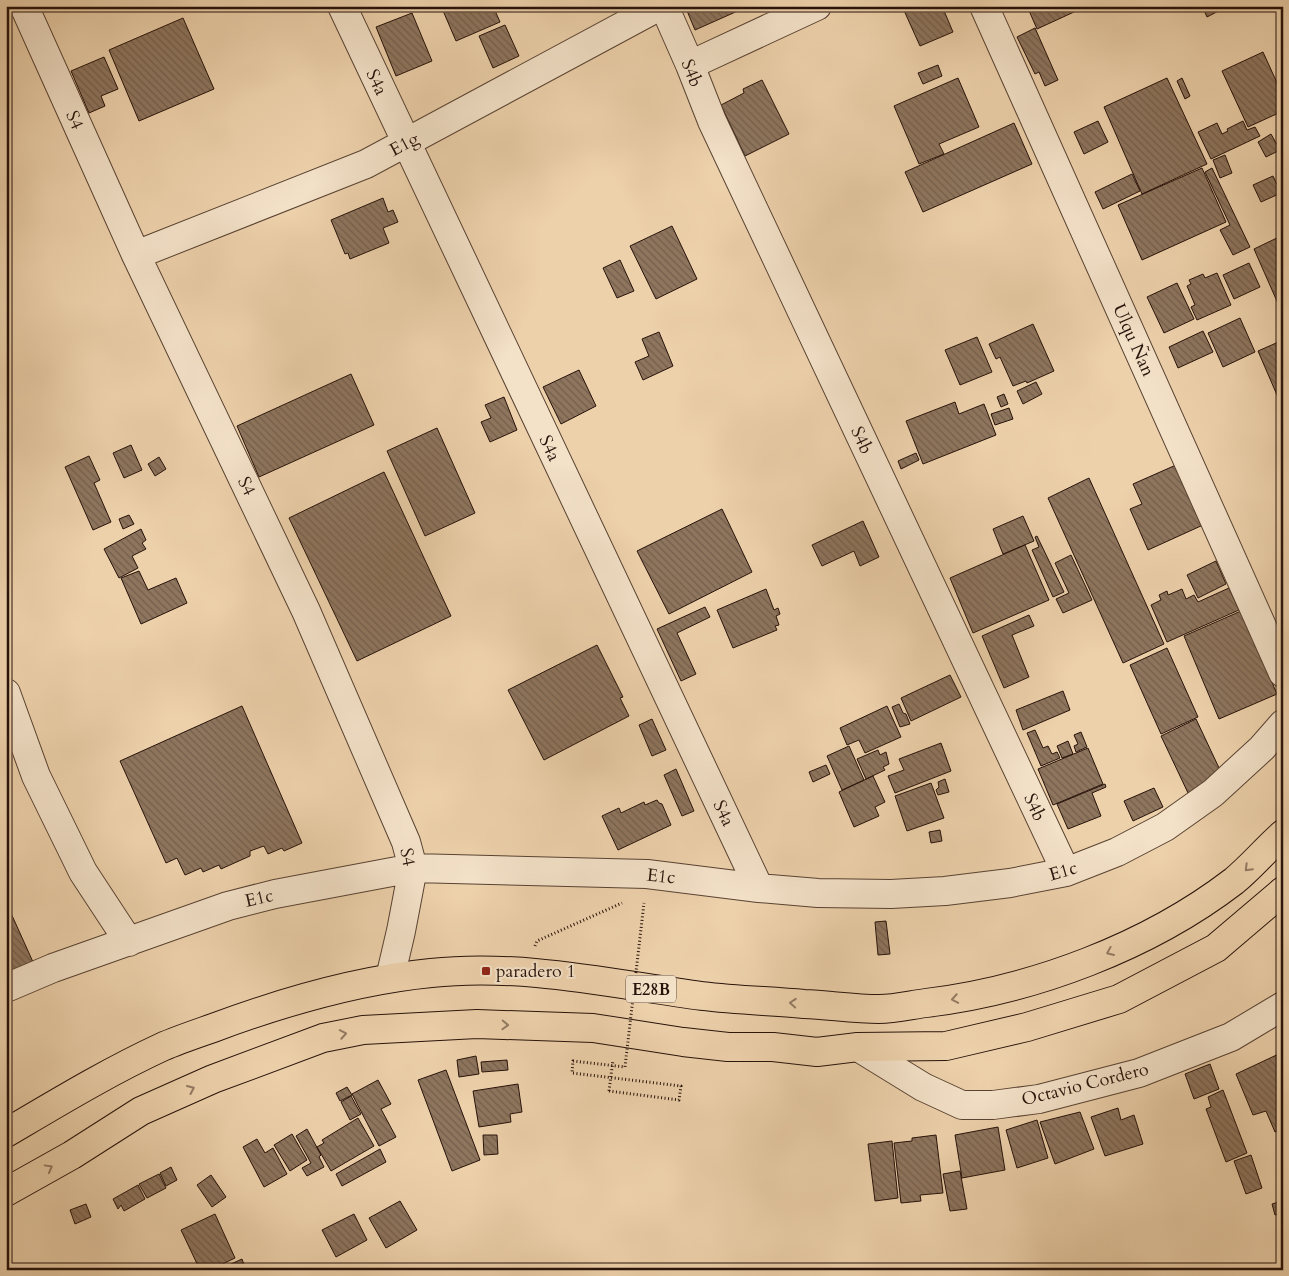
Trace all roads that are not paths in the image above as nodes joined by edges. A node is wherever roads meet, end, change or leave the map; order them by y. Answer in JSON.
{"nodes":[{"id":1,"x":24,"y":6,"type":"edge"},
{"id":2,"x":342,"y":6,"type":"edge"},
{"id":3,"x":662,"y":6,"type":"edge"},
{"id":4,"x":818,"y":6,"type":"edge"},
{"id":5,"x":984,"y":6,"type":"edge"},
{"id":6,"x":690,"y":65,"type":"junction"},
{"id":7,"x":405,"y":143,"type":"junction"},
{"id":8,"x":136,"y":255,"type":"junction"},
{"id":9,"x":1283,"y":674,"type":"edge"},
{"id":10,"x":6,"y":693,"type":"edge"},
{"id":11,"x":1283,"y":724,"type":"edge"},
{"id":12,"x":1283,"y":834,"type":"edge"},
{"id":13,"x":413,"y":868,"type":"junction"},
{"id":14,"x":1066,"y":872,"type":"junction"},
{"id":15,"x":759,"y":888,"type":"junction"},
{"id":16,"x":1283,"y":891,"type":"edge"},
{"id":17,"x":129,"y":942,"type":"junction"},
{"id":18,"x":390,"y":978,"type":"junction"},
{"id":19,"x":6,"y":988,"type":"edge"},
{"id":20,"x":1283,"y":1006,"type":"edge"},
{"id":21,"x":858,"y":1047,"type":"junction"},
{"id":22,"x":6,"y":1132,"type":"edge"},
{"id":23,"x":6,"y":1192,"type":"edge"}],
"edges":[{"from":1,"to":8,"type":"street","name":"S4"},
{"from":2,"to":7,"type":"street","name":"S4a"},
{"from":3,"to":6,"type":"street","name":"S4b"},
{"from":3,"to":7,"type":"street","name":"E1g"},
{"from":4,"to":6,"type":"street"},
{"from":5,"to":9,"type":"street","name":"Ulqu Ñan"},
{"from":6,"to":14,"type":"street","name":"S4b"},
{"from":7,"to":8,"type":"street","name":"E1g"},
{"from":7,"to":15,"type":"street","name":"S4a"},
{"from":8,"to":13,"type":"street","name":"S4"},
{"from":10,"to":17,"type":"street"},
{"from":11,"to":14,"type":"street","name":"E1c"},
{"from":12,"to":18,"type":"highway","number":"E28B","one_way":true},
{"from":13,"to":15,"type":"street","name":"E1c"},
{"from":13,"to":17,"type":"street","name":"E1c"},
{"from":13,"to":18,"type":"street","name":"S4"},
{"from":14,"to":15,"type":"street","name":"E1c"},
{"from":16,"to":21,"type":"highway"},
{"from":17,"to":19,"type":"street","name":"E1c"},
{"from":18,"to":22,"type":"highway","number":"E28B"},
{"from":20,"to":21,"type":"street","name":"Octavio Cordero"},
{"from":23,"to":21,"type":"highway","one_way":true}]}
